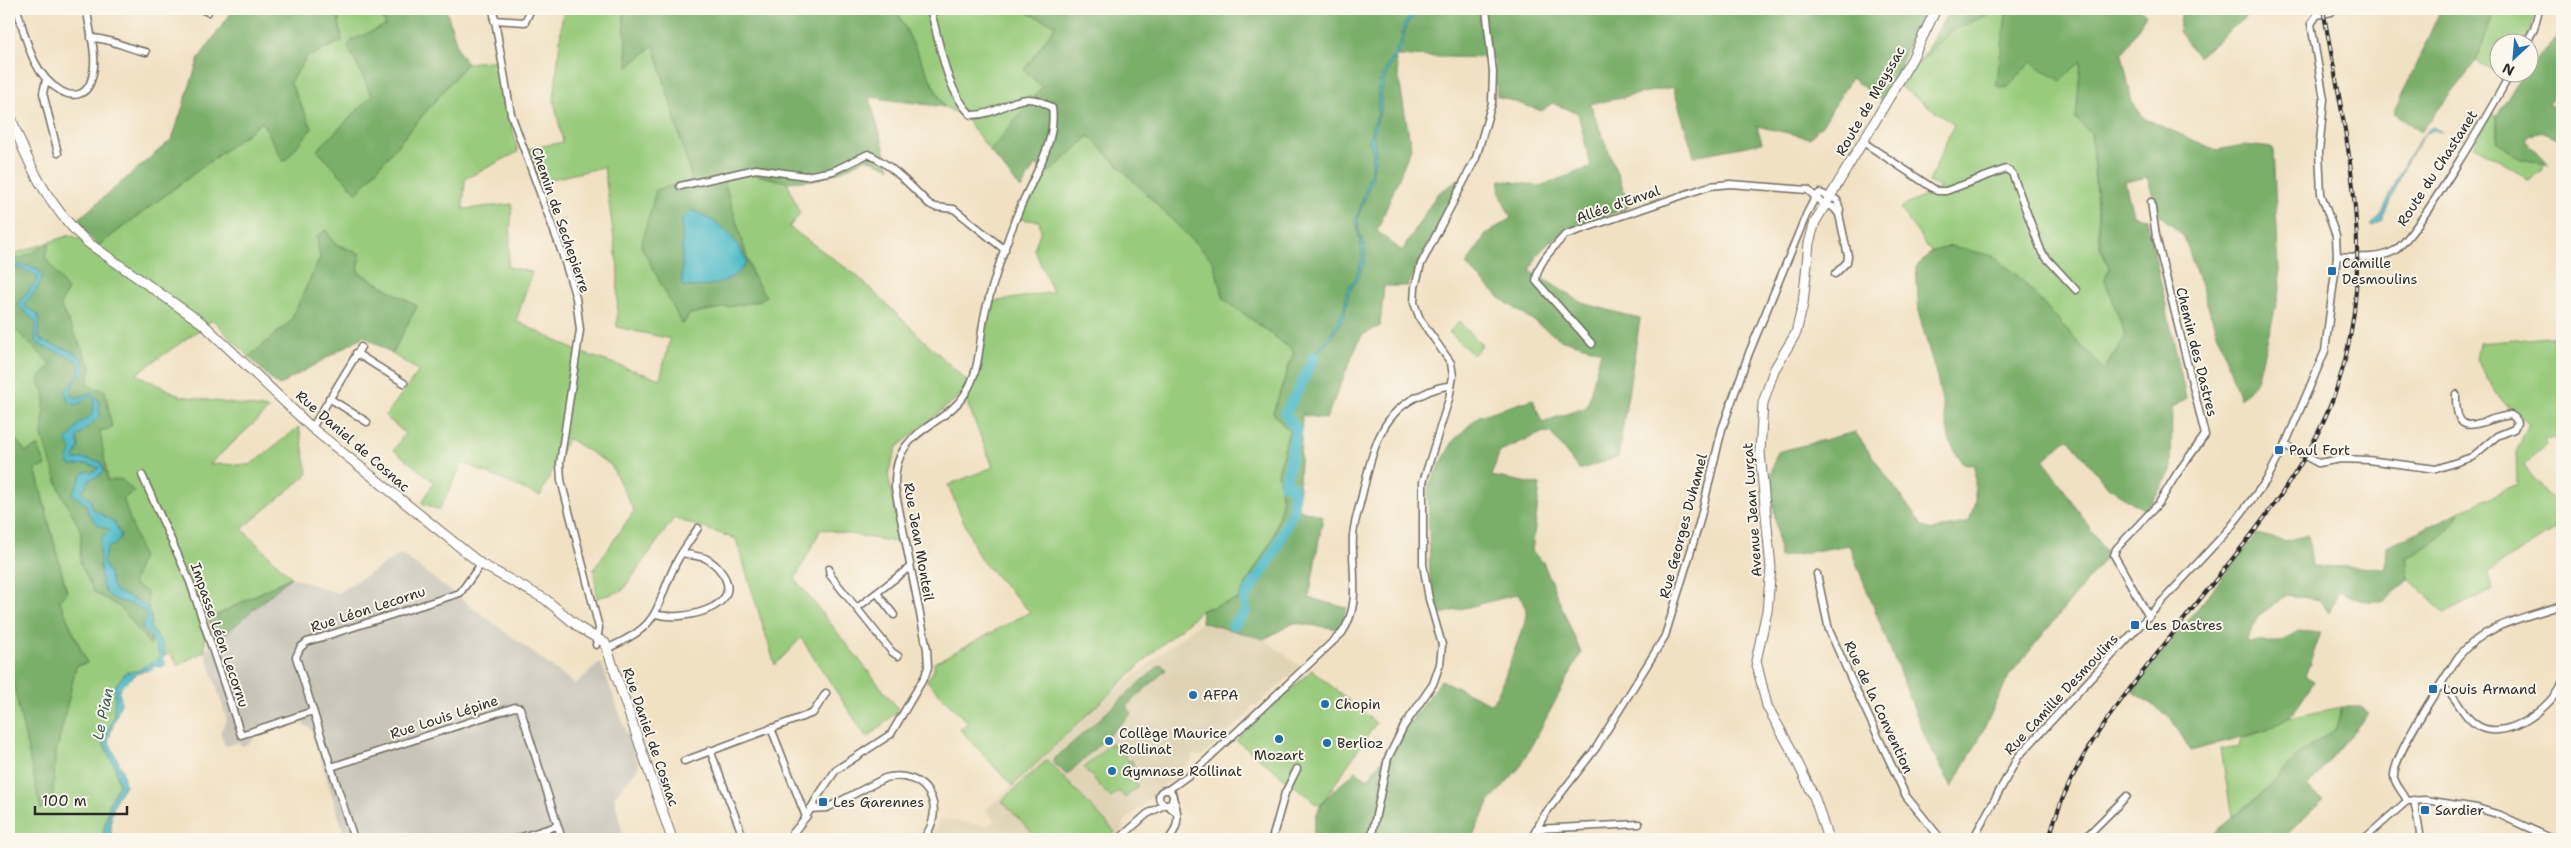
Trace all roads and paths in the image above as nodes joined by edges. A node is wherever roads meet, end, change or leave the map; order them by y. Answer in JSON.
{"nodes":[{"id":1,"x":17,"y":9,"type":"edge"},
{"id":2,"x":87,"y":9,"type":"edge"},
{"id":3,"x":201,"y":9,"type":"edge"},
{"id":4,"x":493,"y":9,"type":"edge"},
{"id":5,"x":531,"y":9,"type":"edge"},
{"id":6,"x":930,"y":9,"type":"edge"},
{"id":7,"x":1486,"y":9,"type":"edge"},
{"id":8,"x":1936,"y":9,"type":"edge"},
{"id":9,"x":2539,"y":9,"type":"edge"},
{"id":10,"x":2334,"y":10,"type":"edge"},
{"id":11,"x":207,"y":11,"type":"edge"},
{"id":12,"x":494,"y":20,"type":"junction"},
{"id":13,"x":2532,"y":32,"type":"edge"},
{"id":14,"x":91,"y":38,"type":"junction"},
{"id":15,"x":146,"y":52,"type":"dead end"},
{"id":16,"x":46,"y":80,"type":"junction"},
{"id":17,"x":2505,"y":82,"type":"edge"},
{"id":18,"x":9,"y":112,"type":"edge"},
{"id":19,"x":1863,"y":142,"type":"junction"},
{"id":20,"x":58,"y":152,"type":"dead end"},
{"id":21,"x":680,"y":186,"type":"dead end"},
{"id":22,"x":1816,"y":196,"type":"junction"},
{"id":23,"x":1830,"y":196,"type":"junction"},
{"id":24,"x":2151,"y":202,"type":"dead end"},
{"id":25,"x":1824,"y":205,"type":"junction"},
{"id":26,"x":1839,"y":214,"type":"junction"},
{"id":27,"x":1005,"y":250,"type":"junction"},
{"id":28,"x":2337,"y":256,"type":"junction"},
{"id":29,"x":1836,"y":274,"type":"dead end"},
{"id":30,"x":2076,"y":290,"type":"dead end"},
{"id":31,"x":1592,"y":344,"type":"dead end"},
{"id":32,"x":404,"y":384,"type":"dead end"},
{"id":33,"x":1450,"y":386,"type":"junction"},
{"id":34,"x":2456,"y":394,"type":"dead end"},
{"id":35,"x":329,"y":398,"type":"junction"},
{"id":36,"x":367,"y":422,"type":"dead end"},
{"id":37,"x":312,"y":428,"type":"junction"},
{"id":38,"x":2285,"y":445,"type":"junction"},
{"id":39,"x":142,"y":475,"type":"dead end"},
{"id":40,"x":698,"y":528,"type":"dead end"},
{"id":41,"x":682,"y":553,"type":"junction"},
{"id":42,"x":481,"y":564,"type":"junction"},
{"id":43,"x":910,"y":567,"type":"junction"},
{"id":44,"x":829,"y":568,"type":"dead end"},
{"id":45,"x":1817,"y":574,"type":"dead end"},
{"id":46,"x":877,"y":593,"type":"junction"},
{"id":47,"x":2562,"y":607,"type":"edge"},
{"id":48,"x":857,"y":608,"type":"junction"},
{"id":49,"x":656,"y":614,"type":"junction"},
{"id":50,"x":894,"y":615,"type":"dead end"},
{"id":51,"x":2149,"y":617,"type":"junction"},
{"id":52,"x":602,"y":645,"type":"junction"},
{"id":53,"x":898,"y":656,"type":"dead end"},
{"id":54,"x":2562,"y":683,"type":"edge"},
{"id":55,"x":2440,"y":685,"type":"junction"},
{"id":56,"x":826,"y":693,"type":"dead end"},
{"id":57,"x":313,"y":711,"type":"junction"},
{"id":58,"x":771,"y":728,"type":"junction"},
{"id":59,"x":710,"y":750,"type":"junction"},
{"id":60,"x":684,"y":761,"type":"dead end"},
{"id":61,"x":331,"y":767,"type":"junction"},
{"id":62,"x":1297,"y":769,"type":"dead end"},
{"id":63,"x":1182,"y":781,"type":"junction"},
{"id":64,"x":1168,"y":790,"type":"junction"},
{"id":65,"x":1159,"y":796,"type":"junction"},
{"id":66,"x":1173,"y":796,"type":"junction"},
{"id":67,"x":2127,"y":796,"type":"dead end"},
{"id":68,"x":2411,"y":800,"type":"junction"},
{"id":69,"x":1166,"y":804,"type":"junction"},
{"id":70,"x":810,"y":809,"type":"junction"},
{"id":71,"x":1177,"y":813,"type":"junction"},
{"id":72,"x":1147,"y":814,"type":"junction"},
{"id":73,"x":806,"y":817,"type":"junction"},
{"id":74,"x":1639,"y":824,"type":"dead end"},
{"id":75,"x":558,"y":826,"type":"junction"},
{"id":76,"x":1536,"y":829,"type":"junction"},
{"id":77,"x":2540,"y":837,"type":"edge"},
{"id":78,"x":354,"y":839,"type":"edge"},
{"id":79,"x":515,"y":839,"type":"edge"},
{"id":80,"x":562,"y":839,"type":"edge"},
{"id":81,"x":672,"y":839,"type":"edge"},
{"id":82,"x":744,"y":839,"type":"edge"},
{"id":83,"x":788,"y":839,"type":"edge"},
{"id":84,"x":923,"y":839,"type":"edge"},
{"id":85,"x":1119,"y":839,"type":"edge"},
{"id":86,"x":1169,"y":839,"type":"edge"},
{"id":87,"x":1272,"y":839,"type":"edge"},
{"id":88,"x":1370,"y":839,"type":"edge"},
{"id":89,"x":1533,"y":839,"type":"edge"},
{"id":90,"x":1828,"y":839,"type":"edge"},
{"id":91,"x":1940,"y":839,"type":"edge"},
{"id":92,"x":1973,"y":839,"type":"edge"},
{"id":93,"x":2084,"y":839,"type":"edge"},
{"id":94,"x":2364,"y":839,"type":"edge"},
{"id":95,"x":2420,"y":839,"type":"edge"},
{"id":96,"x":2553,"y":839,"type":"edge"}],
"edges":[{"from":1,"to":16,"type":"street"},
{"from":2,"to":14,"type":"street"},
{"from":3,"to":11,"type":"street"},
{"from":4,"to":12,"type":"street","name":"Chemin de Sechepierre"},
{"from":5,"to":12,"type":"street"},
{"from":6,"to":27,"type":"street","name":"Rue Jean Monteil"},
{"from":7,"to":33,"type":"street"},
{"from":8,"to":19,"type":"street","name":"Route de Meyssac"},
{"from":9,"to":13,"type":"street"},
{"from":10,"to":28,"type":"street","name":"Rue Camille Desmoulins"},
{"from":12,"to":52,"type":"street","name":"Chemin de Sechepierre"},
{"from":14,"to":15,"type":"street"},
{"from":14,"to":16,"type":"street"},
{"from":16,"to":20,"type":"street"},
{"from":17,"to":28,"type":"street","name":"Route du Chastanet"},
{"from":18,"to":37,"type":"street","name":"Rue Daniel de Cosnac"},
{"from":19,"to":23,"type":"street","name":"Route de Meyssac"},
{"from":19,"to":30,"type":"street"},
{"from":21,"to":27,"type":"street"},
{"from":22,"to":23,"type":"street"},
{"from":22,"to":25,"type":"street"},
{"from":22,"to":31,"type":"street","name":"Allée d'Enval"},
{"from":22,"to":76,"type":"street","name":"Rue Georges Duhamel"},
{"from":23,"to":25,"type":"street","name":"Route de Meyssac"},
{"from":23,"to":26,"type":"street"},
{"from":24,"to":51,"type":"street","name":"Chemin des Dastres"},
{"from":25,"to":26,"type":"street"},
{"from":25,"to":90,"type":"street","name":"Avenue Jean Lurçat"},
{"from":26,"to":29,"type":"street"},
{"from":27,"to":43,"type":"street","name":"Rue Jean Monteil"},
{"from":28,"to":38,"type":"street","name":"Rue Camille Desmoulins"},
{"from":32,"to":35,"type":"street"},
{"from":33,"to":63,"type":"street"},
{"from":33,"to":88,"type":"street"},
{"from":34,"to":38,"type":"street"},
{"from":35,"to":36,"type":"street"},
{"from":35,"to":37,"type":"street"},
{"from":37,"to":42,"type":"street","name":"Rue Daniel de Cosnac"},
{"from":38,"to":51,"type":"street","name":"Rue Camille Desmoulins"},
{"from":39,"to":57,"type":"street","name":"Impasse Léon Lecornu"},
{"from":40,"to":41,"type":"street"},
{"from":41,"to":49,"type":"street"},
{"from":41,"to":49,"type":"street"},
{"from":42,"to":52,"type":"street","name":"Rue Daniel de Cosnac"},
{"from":42,"to":57,"type":"street","name":"Rue Léon Lecornu"},
{"from":43,"to":46,"type":"street"},
{"from":43,"to":70,"type":"street","name":"Rue Jean Monteil"},
{"from":44,"to":48,"type":"street"},
{"from":45,"to":91,"type":"street","name":"Rue de la Convention"},
{"from":46,"to":48,"type":"street"},
{"from":46,"to":50,"type":"street"},
{"from":47,"to":55,"type":"street"},
{"from":48,"to":53,"type":"street"},
{"from":49,"to":52,"type":"street"},
{"from":51,"to":92,"type":"street","name":"Rue Camille Desmoulins"},
{"from":52,"to":81,"type":"street","name":"Rue Daniel de Cosnac"},
{"from":54,"to":55,"type":"street"},
{"from":55,"to":68,"type":"street"},
{"from":56,"to":58,"type":"street"},
{"from":57,"to":61,"type":"street","name":"Rue Léon Lecornu"},
{"from":58,"to":59,"type":"street"},
{"from":58,"to":73,"type":"street"},
{"from":59,"to":60,"type":"street"},
{"from":59,"to":82,"type":"street"},
{"from":61,"to":75,"type":"street","name":"Rue Louis Lépine"},
{"from":61,"to":78,"type":"street","name":"Rue Léon Lecornu"},
{"from":62,"to":87,"type":"street"},
{"from":63,"to":64,"type":"street"},
{"from":63,"to":66,"type":"street"},
{"from":64,"to":65,"type":"street"},
{"from":64,"to":66,"type":"street"},
{"from":65,"to":69,"type":"street"},
{"from":65,"to":72,"type":"street"},
{"from":66,"to":69,"type":"street"},
{"from":66,"to":71,"type":"street"},
{"from":67,"to":93,"type":"street"},
{"from":68,"to":77,"type":"street"},
{"from":68,"to":94,"type":"street"},
{"from":68,"to":95,"type":"street"},
{"from":69,"to":71,"type":"street"},
{"from":69,"to":72,"type":"street"},
{"from":70,"to":73,"type":"street","name":"Rue Jean Monteil"},
{"from":70,"to":84,"type":"street"},
{"from":71,"to":86,"type":"street"},
{"from":72,"to":85,"type":"street"},
{"from":73,"to":83,"type":"street","name":"Rue Jean Monteil"},
{"from":74,"to":76,"type":"street"},
{"from":75,"to":79,"type":"street"},
{"from":75,"to":80,"type":"street","name":"Rue Louis Lépine"},
{"from":76,"to":89,"type":"street","name":"Rue Georges Duhamel"},
{"from":77,"to":96,"type":"street"}]}
